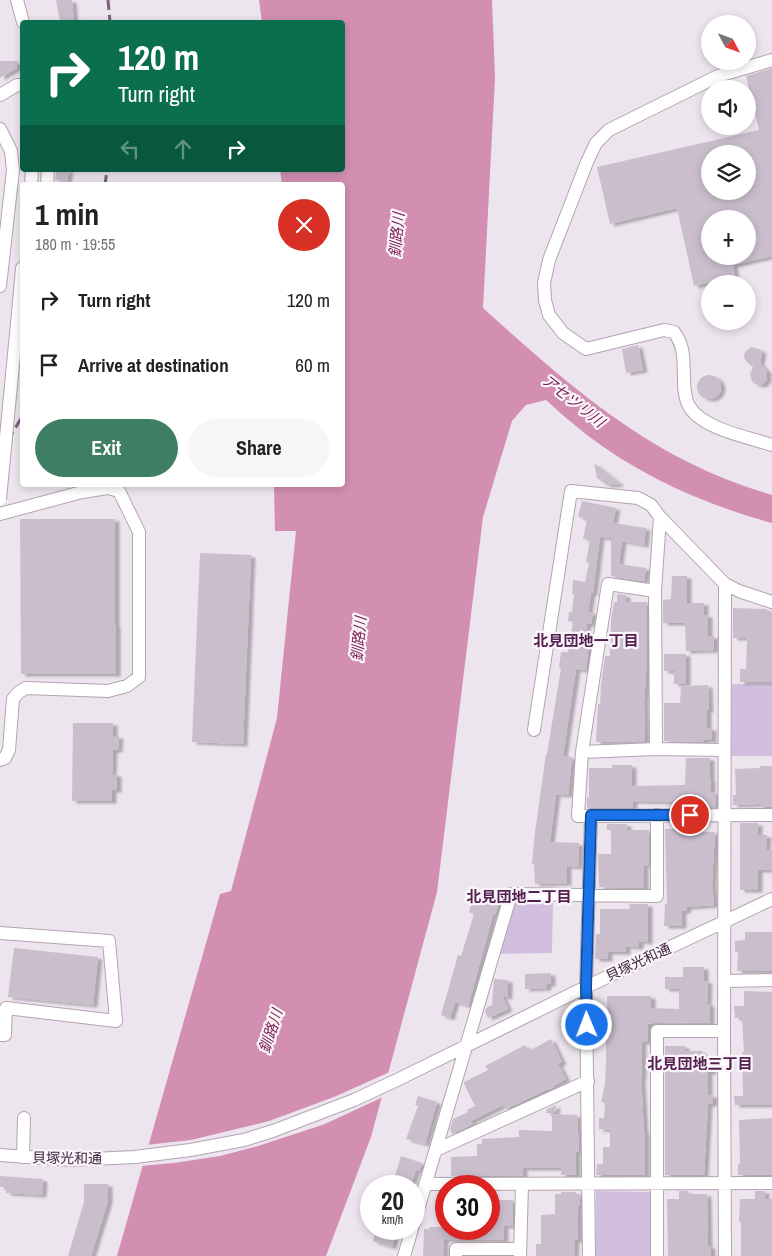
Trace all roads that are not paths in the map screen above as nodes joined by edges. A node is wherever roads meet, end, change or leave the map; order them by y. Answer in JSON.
{"nodes":[{"id":1,"x":17,"y":0,"type":"edge"},
{"id":2,"x":22,"y":20,"type":"edge"},
{"id":3,"x":772,"y":60,"type":"edge"},
{"id":4,"x":20,"y":85,"type":"edge"},
{"id":5,"x":0,"y":95,"type":"edge"},
{"id":6,"x":0,"y":129,"type":"edge"},
{"id":7,"x":0,"y":286,"type":"edge"},
{"id":8,"x":20,"y":290,"type":"edge"},
{"id":9,"x":772,"y":445,"type":"edge"},
{"id":10,"x":0,"y":499,"type":"edge"},
{"id":11,"x":0,"y":514,"type":"edge"},
{"id":12,"x":660,"y":517,"type":"junction"},
{"id":13,"x":725,"y":584,"type":"junction"},
{"id":14,"x":655,"y":592,"type":"junction"},
{"id":15,"x":772,"y":602,"type":"edge"},
{"id":16,"x":534,"y":730,"type":"dead end"},
{"id":17,"x":656,"y":749,"type":"junction"},
{"id":18,"x":724,"y":750,"type":"junction"},
{"id":19,"x":582,"y":752,"type":"junction"},
{"id":20,"x":0,"y":760,"type":"edge"},
{"id":21,"x":591,"y":815,"type":"junction"},
{"id":22,"x":724,"y":815,"type":"junction"},
{"id":23,"x":772,"y":815,"type":"edge"},
{"id":24,"x":657,"y":816,"type":"junction"},
{"id":25,"x":588,"y":896,"type":"junction"},
{"id":26,"x":772,"y":899,"type":"edge"},
{"id":27,"x":724,"y":922,"type":"junction"},
{"id":28,"x":0,"y":933,"type":"edge"},
{"id":29,"x":772,"y":980,"type":"edge"},
{"id":30,"x":724,"y":981,"type":"junction"},
{"id":31,"x":586,"y":987,"type":"junction"},
{"id":32,"x":724,"y":1032,"type":"junction"},
{"id":33,"x":0,"y":1034,"type":"edge"},
{"id":34,"x":467,"y":1046,"type":"junction"},
{"id":35,"x":588,"y":1081,"type":"junction"},
{"id":36,"x":24,"y":1118,"type":"dead end"},
{"id":37,"x":436,"y":1150,"type":"junction"},
{"id":38,"x":0,"y":1155,"type":"edge"},
{"id":39,"x":23,"y":1157,"type":"junction"},
{"id":40,"x":772,"y":1183,"type":"edge"},
{"id":41,"x":425,"y":1184,"type":"joint"},
{"id":42,"x":656,"y":1184,"type":"junction"},
{"id":43,"x":726,"y":1184,"type":"junction"},
{"id":44,"x":522,"y":1185,"type":"junction"},
{"id":45,"x":588,"y":1185,"type":"junction"},
{"id":46,"x":409,"y":1240,"type":"edge"},
{"id":47,"x":520,"y":1253,"type":"edge"},
{"id":48,"x":404,"y":1256,"type":"edge"},
{"id":49,"x":456,"y":1256,"type":"edge"},
{"id":50,"x":589,"y":1256,"type":"edge"},
{"id":51,"x":657,"y":1256,"type":"edge"},
{"id":52,"x":725,"y":1256,"type":"edge"}],
"edges":[{"from":1,"to":2,"type":"street"},
{"from":3,"to":9,"type":"street"},
{"from":4,"to":5,"type":"street"},
{"from":6,"to":7,"type":"street"},
{"from":8,"to":10,"type":"street","bridge":true},
{"from":11,"to":20,"type":"street"},
{"from":12,"to":13,"type":"street"},
{"from":12,"to":14,"type":"street"},
{"from":12,"to":16,"type":"street"},
{"from":13,"to":15,"type":"street"},
{"from":13,"to":18,"type":"street"},
{"from":14,"to":17,"type":"street"},
{"from":14,"to":19,"type":"street"},
{"from":17,"to":18,"type":"street"},
{"from":17,"to":19,"type":"street"},
{"from":18,"to":22,"type":"street"},
{"from":19,"to":21,"type":"street"},
{"from":21,"to":24,"type":"street"},
{"from":21,"to":25,"type":"street"},
{"from":22,"to":23,"type":"street"},
{"from":22,"to":24,"type":"street"},
{"from":22,"to":27,"type":"street"},
{"from":24,"to":25,"type":"street"},
{"from":25,"to":31,"type":"street"},
{"from":25,"to":34,"type":"street"},
{"from":26,"to":27,"type":"street","name":"貝塚光和通"},
{"from":27,"to":30,"type":"street"},
{"from":27,"to":31,"type":"street","name":"貝塚光和通"},
{"from":28,"to":33,"type":"street"},
{"from":29,"to":30,"type":"street"},
{"from":30,"to":32,"type":"street"},
{"from":31,"to":34,"type":"street","name":"貝塚光和通"},
{"from":31,"to":35,"type":"street"},
{"from":32,"to":42,"type":"street"},
{"from":32,"to":43,"type":"street"},
{"from":34,"to":37,"type":"street"},
{"from":34,"to":39,"type":"street","name":"貝塚光和通"},
{"from":35,"to":37,"type":"street"},
{"from":35,"to":45,"type":"street"},
{"from":36,"to":39,"type":"street"},
{"from":37,"to":41,"type":"street"},
{"from":38,"to":39,"type":"street","name":"貝塚光和通"},
{"from":40,"to":43,"type":"street"},
{"from":41,"to":44,"type":"street"},
{"from":42,"to":43,"type":"street"},
{"from":42,"to":45,"type":"street"},
{"from":42,"to":51,"type":"street"},
{"from":43,"to":52,"type":"street"},
{"from":44,"to":45,"type":"street"},
{"from":44,"to":47,"type":"street"},
{"from":45,"to":50,"type":"street"},
{"from":46,"to":48,"type":"street"},
{"from":47,"to":49,"type":"street"}]}
